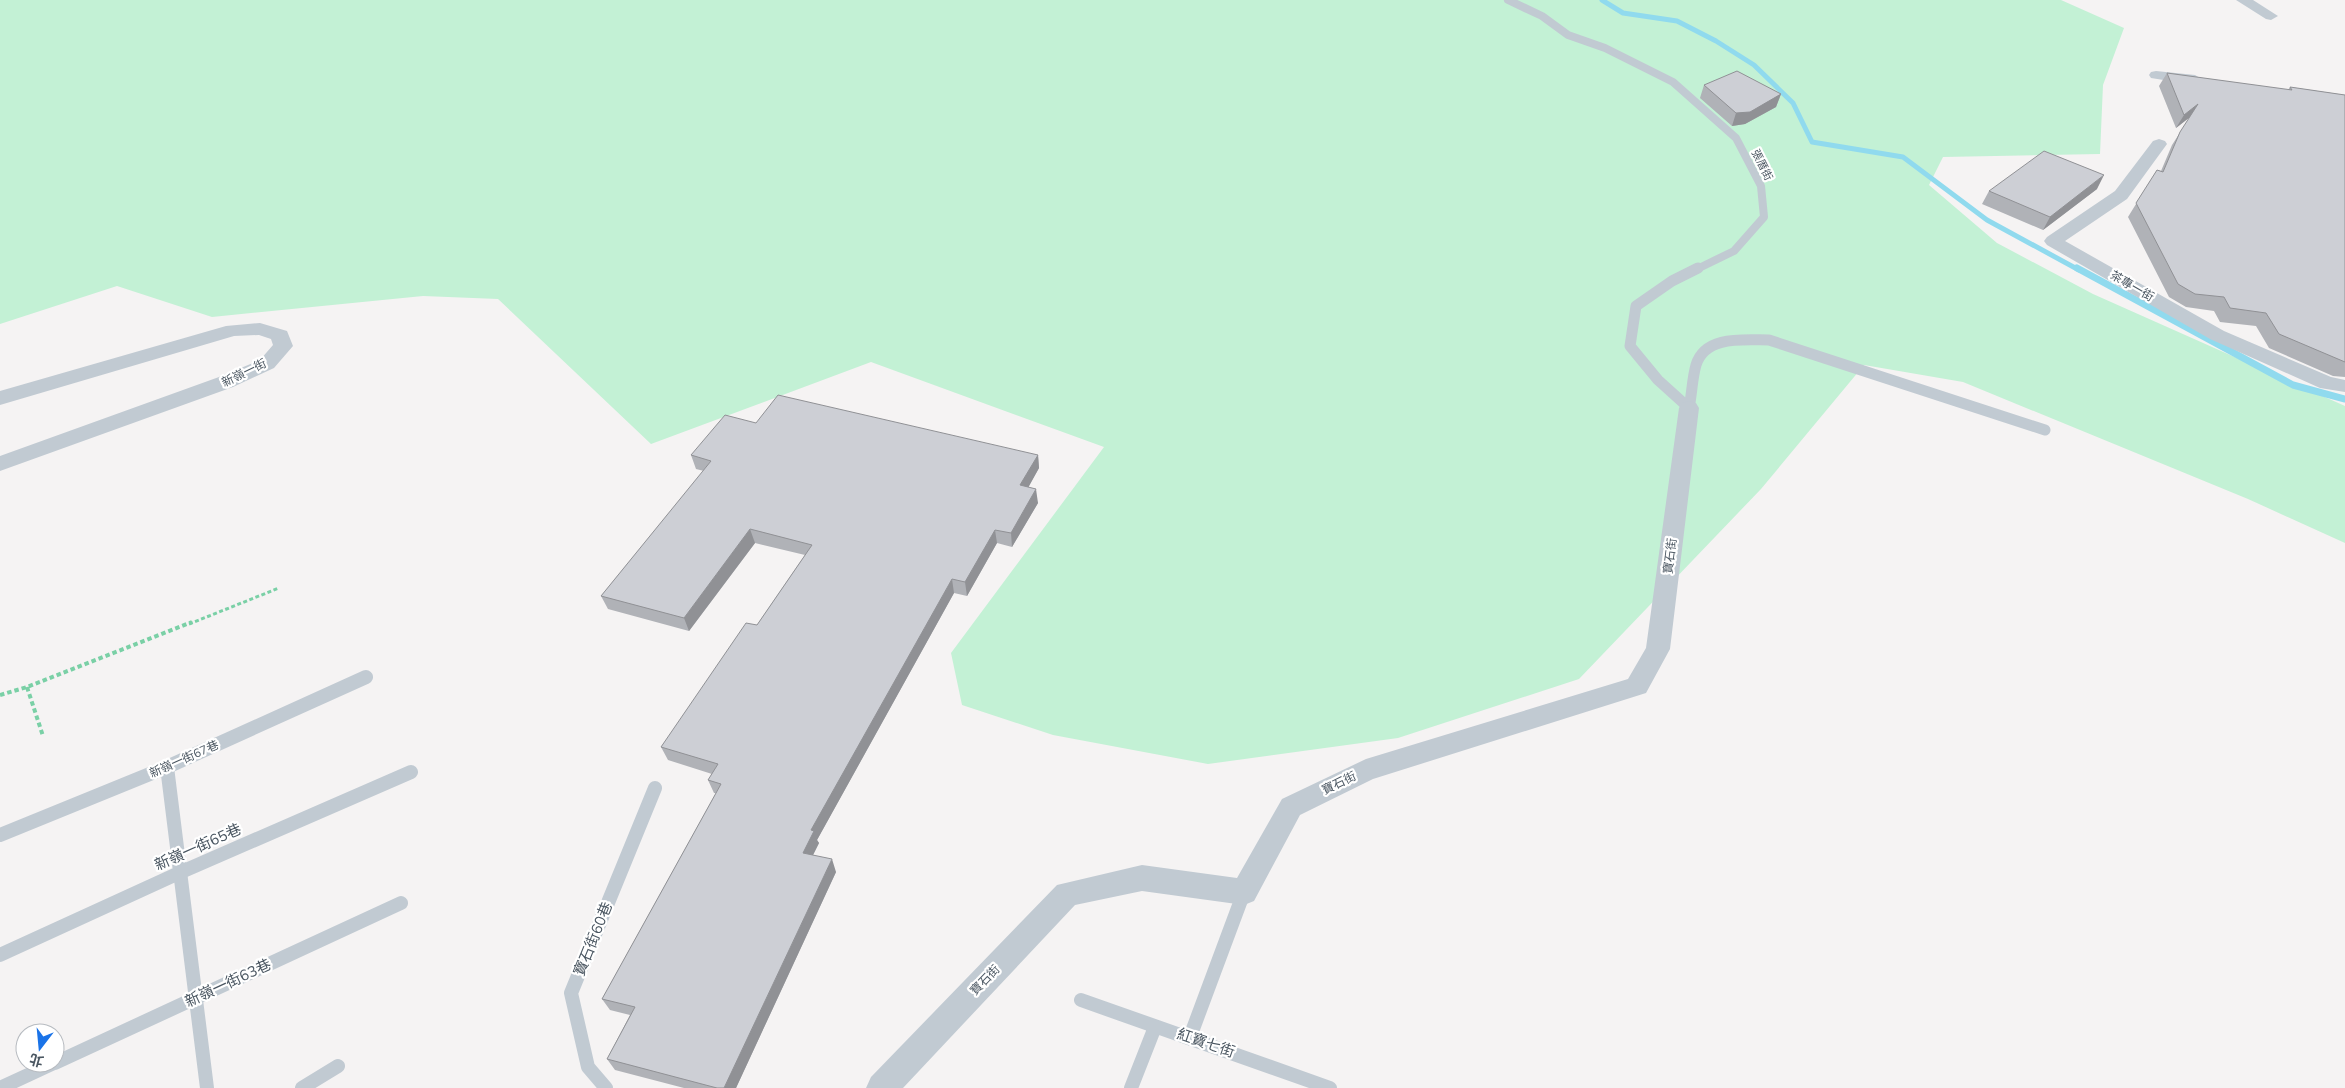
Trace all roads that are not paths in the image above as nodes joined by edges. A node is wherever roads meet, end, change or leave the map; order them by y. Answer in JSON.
{"nodes":[{"id":1,"x":1508,"y":0,"type":"edge"},
{"id":2,"x":2243,"y":0,"type":"edge"},
{"id":3,"x":2272,"y":16,"type":"dead end"},
{"id":4,"x":2156,"y":74,"type":"dead end"},
{"id":5,"x":2213,"y":82,"type":"edge"},
{"id":6,"x":2159,"y":144,"type":"dead end"},
{"id":7,"x":2345,"y":386,"type":"edge"},
{"id":8,"x":0,"y":398,"type":"edge"},
{"id":9,"x":1689,"y":408,"type":"junction"},
{"id":10,"x":2045,"y":430,"type":"dead end"},
{"id":11,"x":0,"y":464,"type":"edge"},
{"id":12,"x":366,"y":677,"type":"dead end"},
{"id":13,"x":167,"y":767,"type":"junction"},
{"id":14,"x":411,"y":772,"type":"dead end"},
{"id":15,"x":655,"y":788,"type":"dead end"},
{"id":16,"x":0,"y":835,"type":"edge"},
{"id":17,"x":179,"y":873,"type":"junction"},
{"id":18,"x":1244,"y":892,"type":"junction"},
{"id":19,"x":401,"y":903,"type":"dead end"},
{"id":20,"x":0,"y":955,"type":"edge"},
{"id":21,"x":196,"y":998,"type":"junction"},
{"id":22,"x":1081,"y":1000,"type":"dead end"},
{"id":23,"x":1155,"y":1027,"type":"junction"},
{"id":24,"x":1190,"y":1037,"type":"junction"},
{"id":25,"x":65,"y":1058,"type":"edge"},
{"id":26,"x":338,"y":1066,"type":"dead end"},
{"id":27,"x":33,"y":1073,"type":"edge"},
{"id":28,"x":0,"y":1088,"type":"edge"},
{"id":29,"x":207,"y":1088,"type":"edge"},
{"id":30,"x":302,"y":1088,"type":"edge"},
{"id":31,"x":606,"y":1088,"type":"edge"},
{"id":32,"x":882,"y":1088,"type":"edge"},
{"id":33,"x":1131,"y":1088,"type":"edge"},
{"id":34,"x":1330,"y":1088,"type":"edge"}],
"edges":[{"from":1,"to":9,"type":"lane","name":"張厝街"},
{"from":2,"to":3,"type":"street"},
{"from":4,"to":5,"type":"street"},
{"from":6,"to":7,"type":"street","name":"茶專一街"},
{"from":8,"to":11,"type":"street","name":"新嶺一街"},
{"from":9,"to":10,"type":"lane"},
{"from":9,"to":18,"type":"street","name":"寶石街"},
{"from":12,"to":13,"type":"lane","name":"新嶺一街67巷"},
{"from":13,"to":16,"type":"lane","name":"新嶺一街67巷"},
{"from":13,"to":17,"type":"lane"},
{"from":14,"to":17,"type":"lane","name":"新嶺一街65巷"},
{"from":15,"to":31,"type":"lane","name":"寶石街60巷"},
{"from":17,"to":20,"type":"lane","name":"新嶺一街65巷"},
{"from":17,"to":21,"type":"lane"},
{"from":18,"to":24,"type":"lane"},
{"from":18,"to":32,"type":"street","name":"寶石街"},
{"from":19,"to":21,"type":"lane","name":"新嶺一街63巷"},
{"from":21,"to":25,"type":"lane","name":"新嶺一街63巷"},
{"from":21,"to":29,"type":"lane"},
{"from":22,"to":23,"type":"lane","name":"紅寶七街"},
{"from":23,"to":24,"type":"lane","name":"紅寶七街"},
{"from":23,"to":33,"type":"lane"},
{"from":24,"to":34,"type":"lane","name":"紅寶七街"},
{"from":26,"to":30,"type":"lane"},
{"from":27,"to":28,"type":"lane","name":"新嶺一街63巷"}]}
